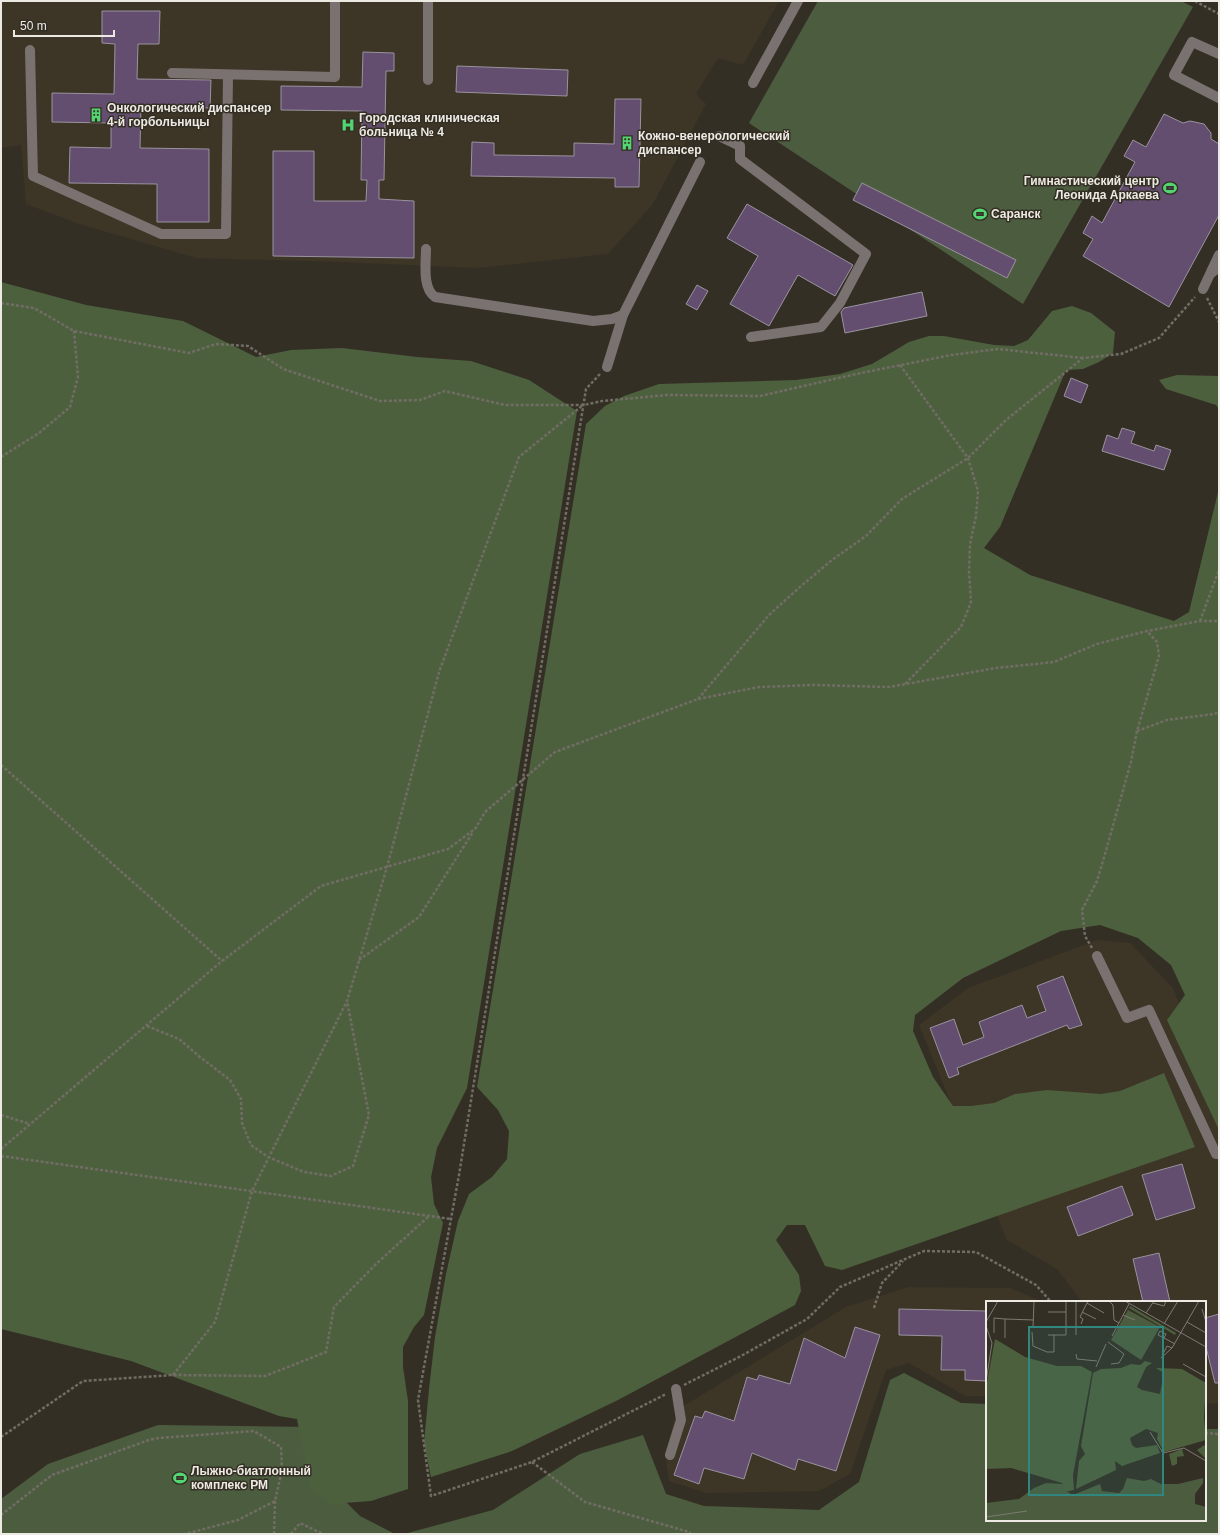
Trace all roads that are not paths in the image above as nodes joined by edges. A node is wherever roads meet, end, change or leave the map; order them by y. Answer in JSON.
{"nodes":[{"id":1,"x":335,"y":1,"type":"edge"},
{"id":2,"x":428,"y":1,"type":"edge"},
{"id":3,"x":798,"y":1,"type":"edge"},
{"id":4,"x":30,"y":50,"type":"dead end"},
{"id":5,"x":1219,"y":54,"type":"edge"},
{"id":6,"x":172,"y":73,"type":"dead end"},
{"id":7,"x":228,"y":74,"type":"junction"},
{"id":8,"x":428,"y":80,"type":"dead end"},
{"id":9,"x":753,"y":83,"type":"dead end"},
{"id":10,"x":1219,"y":98,"type":"edge"},
{"id":11,"x":719,"y":136,"type":"dead end"},
{"id":12,"x":700,"y":162,"type":"dead end"},
{"id":13,"x":426,"y":249,"type":"dead end"},
{"id":14,"x":1219,"y":255,"type":"edge"},
{"id":15,"x":1219,"y":267,"type":"edge"},
{"id":16,"x":1210,"y":274,"type":"junction"},
{"id":17,"x":1203,"y":288,"type":"road end"},
{"id":18,"x":622,"y":316,"type":"junction"},
{"id":19,"x":751,"y":337,"type":"dead end"},
{"id":20,"x":607,"y":367,"type":"road end"},
{"id":21,"x":1097,"y":956,"type":"road end"},
{"id":22,"x":1219,"y":1154,"type":"edge"},
{"id":23,"x":676,"y":1389,"type":"road end"},
{"id":24,"x":670,"y":1455,"type":"dead end"}],
"edges":[{"from":1,"to":7,"type":"lane"},
{"from":2,"to":8,"type":"lane"},
{"from":3,"to":9,"type":"lane"},
{"from":4,"to":7,"type":"lane"},
{"from":5,"to":10,"type":"lane"},
{"from":6,"to":7,"type":"lane"},
{"from":11,"to":19,"type":"lane"},
{"from":12,"to":18,"type":"lane"},
{"from":13,"to":18,"type":"lane"},
{"from":14,"to":16,"type":"lane"},
{"from":15,"to":16,"type":"lane"},
{"from":16,"to":17,"type":"lane"},
{"from":18,"to":20,"type":"lane"},
{"from":21,"to":22,"type":"lane"},
{"from":23,"to":24,"type":"lane"}]}
